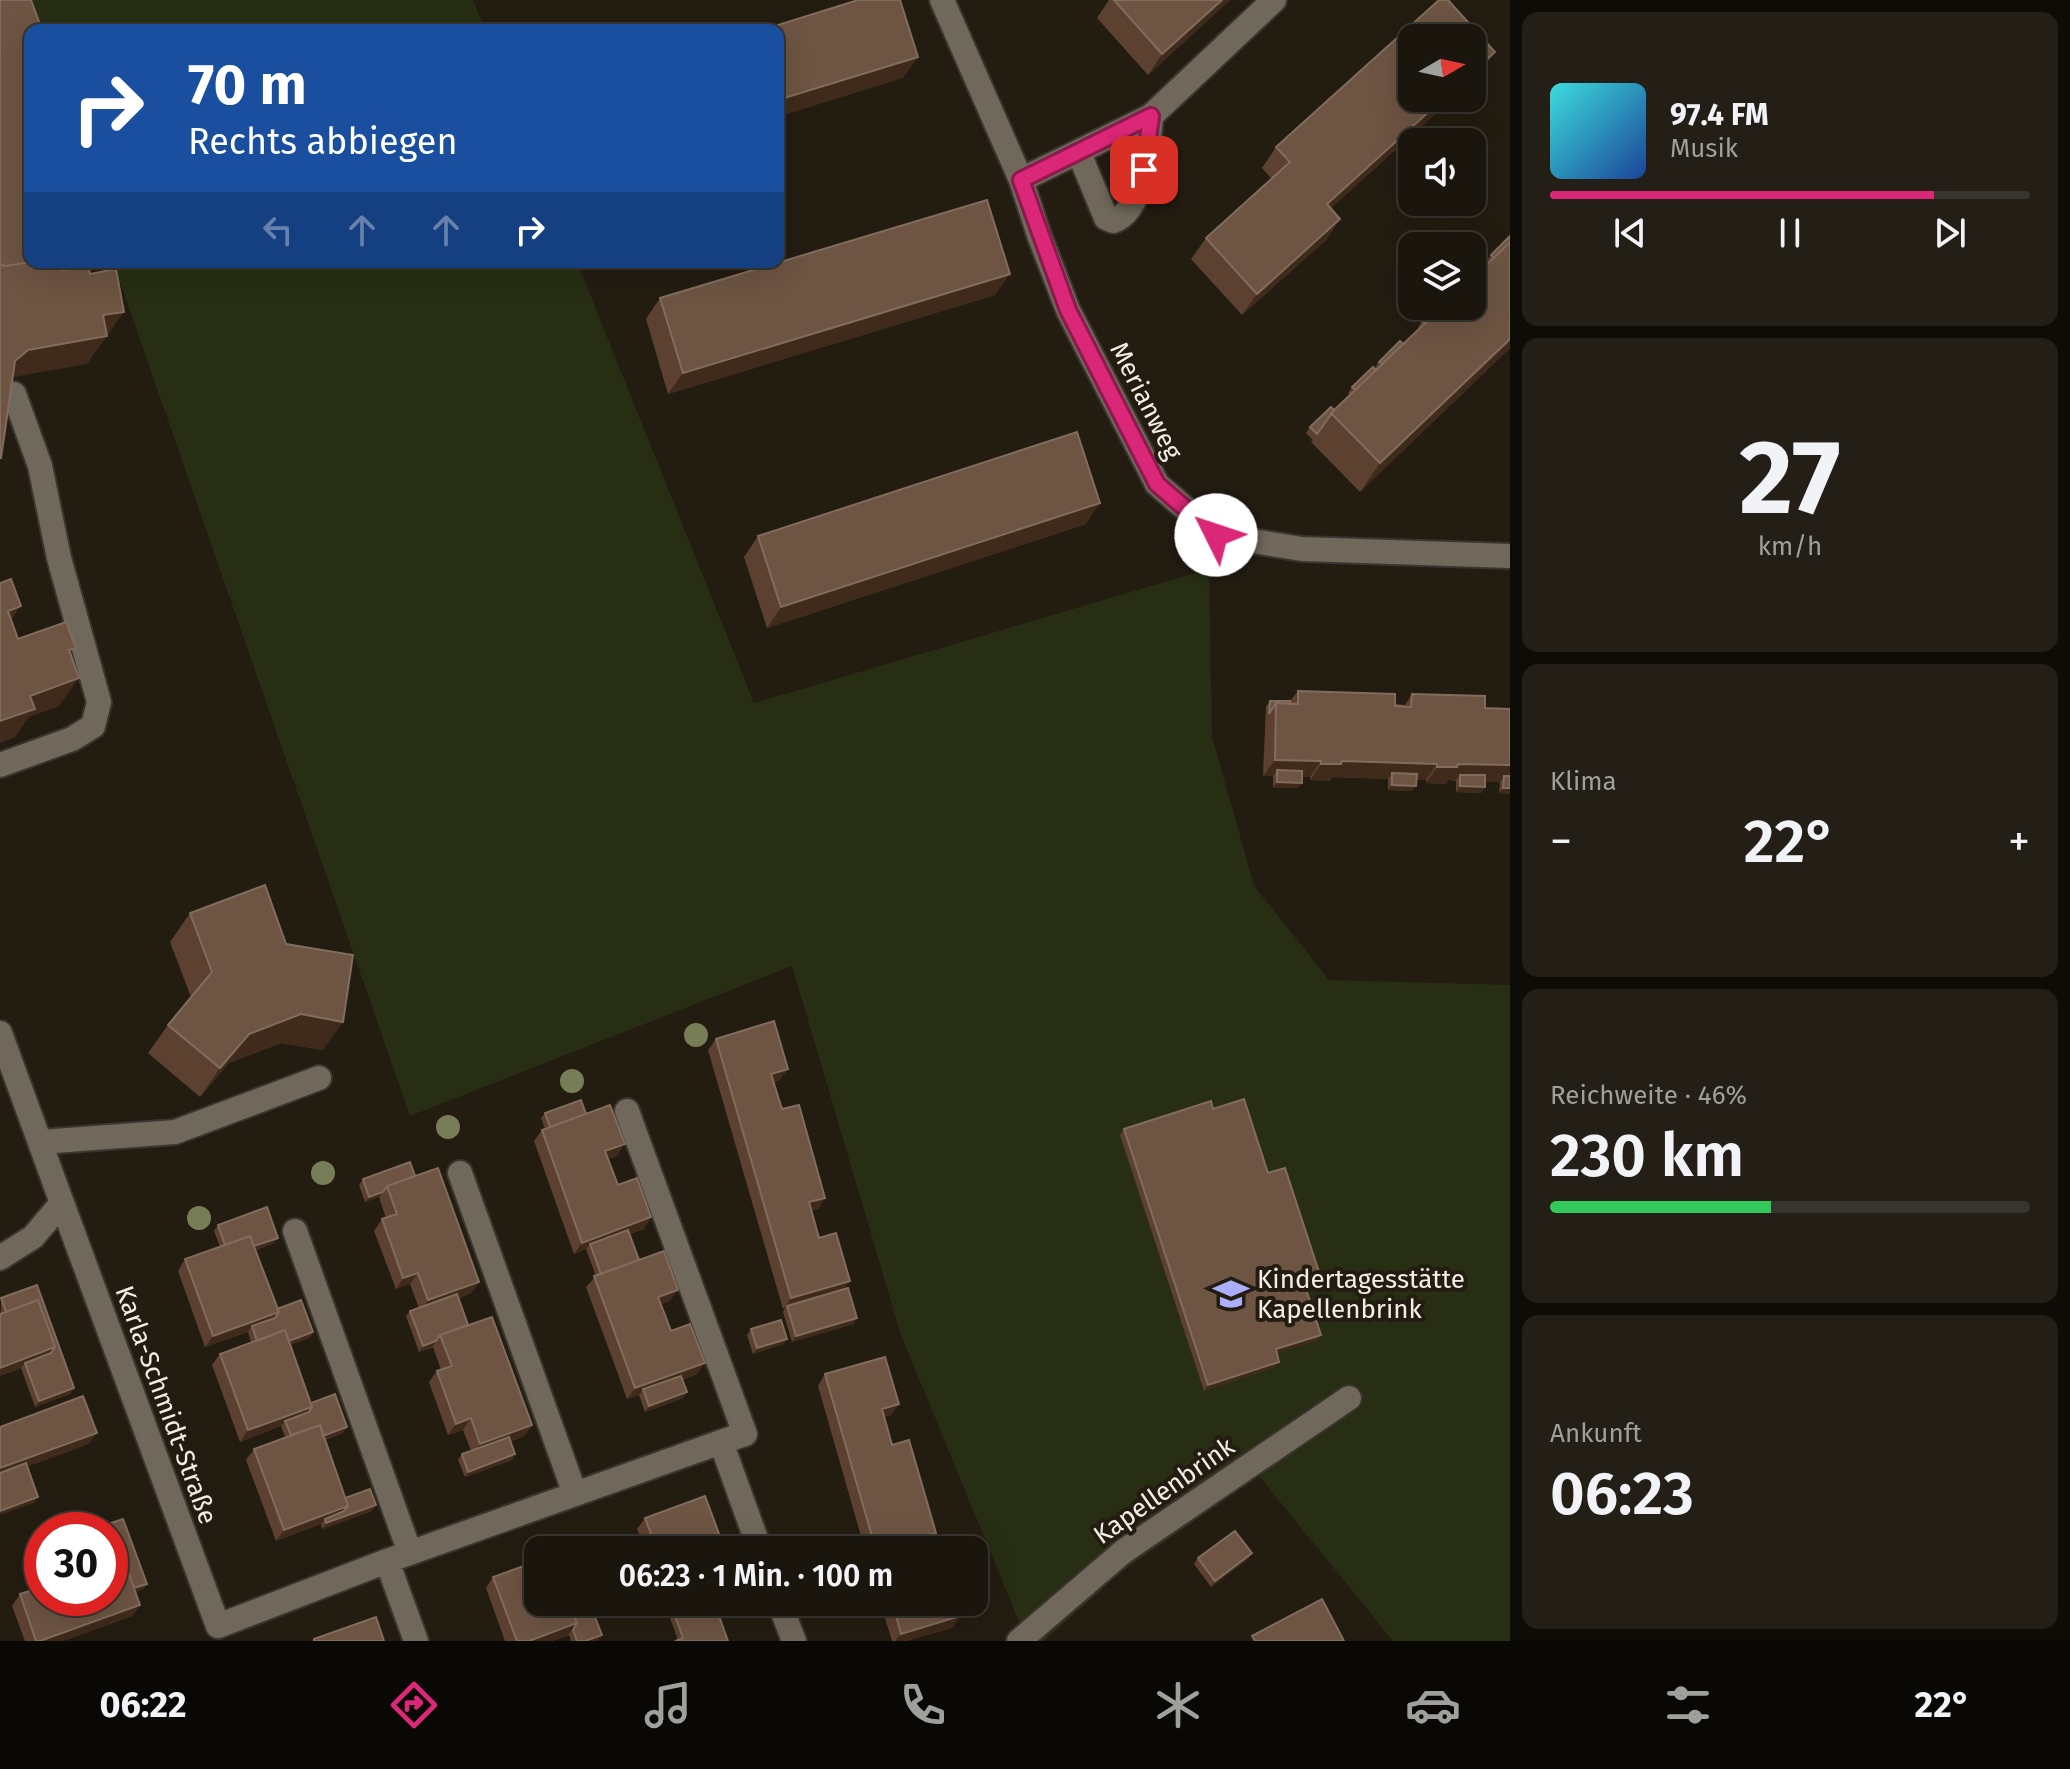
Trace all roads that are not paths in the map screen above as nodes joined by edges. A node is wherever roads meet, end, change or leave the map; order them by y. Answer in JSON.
{"nodes":[{"id":1,"x":942,"y":0,"type":"edge"},
{"id":2,"x":1274,"y":0,"type":"edge"},
{"id":3,"x":1151,"y":116,"type":"junction"},
{"id":4,"x":1079,"y":153,"type":"junction"},
{"id":5,"x":1021,"y":180,"type":"junction"},
{"id":6,"x":14,"y":394,"type":"edge"},
{"id":7,"x":1510,"y":556,"type":"edge"},
{"id":8,"x":0,"y":765,"type":"edge"},
{"id":9,"x":0,"y":1033,"type":"edge"},
{"id":10,"x":319,"y":1078,"type":"dead end"},
{"id":11,"x":627,"y":1111,"type":"dead end"},
{"id":12,"x":41,"y":1142,"type":"junction"},
{"id":13,"x":460,"y":1173,"type":"dead end"},
{"id":14,"x":62,"y":1203,"type":"junction"},
{"id":15,"x":295,"y":1231,"type":"dead end"},
{"id":16,"x":0,"y":1258,"type":"edge"},
{"id":17,"x":1349,"y":1398,"type":"dead end"},
{"id":18,"x":721,"y":1442,"type":"junction"},
{"id":19,"x":575,"y":1494,"type":"junction"},
{"id":20,"x":755,"y":1536,"type":"edge"},
{"id":21,"x":399,"y":1557,"type":"junction"},
{"id":22,"x":784,"y":1616,"type":"edge"},
{"id":23,"x":221,"y":1633,"type":"edge"},
{"id":24,"x":416,"y":1641,"type":"edge"},
{"id":25,"x":794,"y":1641,"type":"edge"},
{"id":26,"x":1019,"y":1641,"type":"edge"}],
"edges":[{"from":1,"to":5,"type":"street","name":"Merianweg"},
{"from":2,"to":3,"type":"street"},
{"from":3,"to":4,"type":"street"},
{"from":3,"to":4,"type":"street"},
{"from":4,"to":5,"type":"street"},
{"from":5,"to":7,"type":"street","name":"Merianweg"},
{"from":6,"to":8,"type":"street"},
{"from":9,"to":12,"type":"street","name":"Karla-Schmidt-Straße"},
{"from":10,"to":12,"type":"street"},
{"from":11,"to":18,"type":"street","name":"Karla-Schmidt-Straße"},
{"from":12,"to":14,"type":"street","name":"Karla-Schmidt-Straße"},
{"from":13,"to":19,"type":"street"},
{"from":14,"to":16,"type":"street"},
{"from":14,"to":23,"type":"street","name":"Karla-Schmidt-Straße"},
{"from":15,"to":21,"type":"street"},
{"from":17,"to":26,"type":"street","name":"Kapellenbrink"},
{"from":18,"to":19,"type":"street","name":"Karla-Schmidt-Straße"},
{"from":18,"to":20,"type":"street"},
{"from":19,"to":21,"type":"street","name":"Karla-Schmidt-Straße"},
{"from":21,"to":23,"type":"street","name":"Karla-Schmidt-Straße"},
{"from":21,"to":24,"type":"street"},
{"from":22,"to":25,"type":"street"}]}
